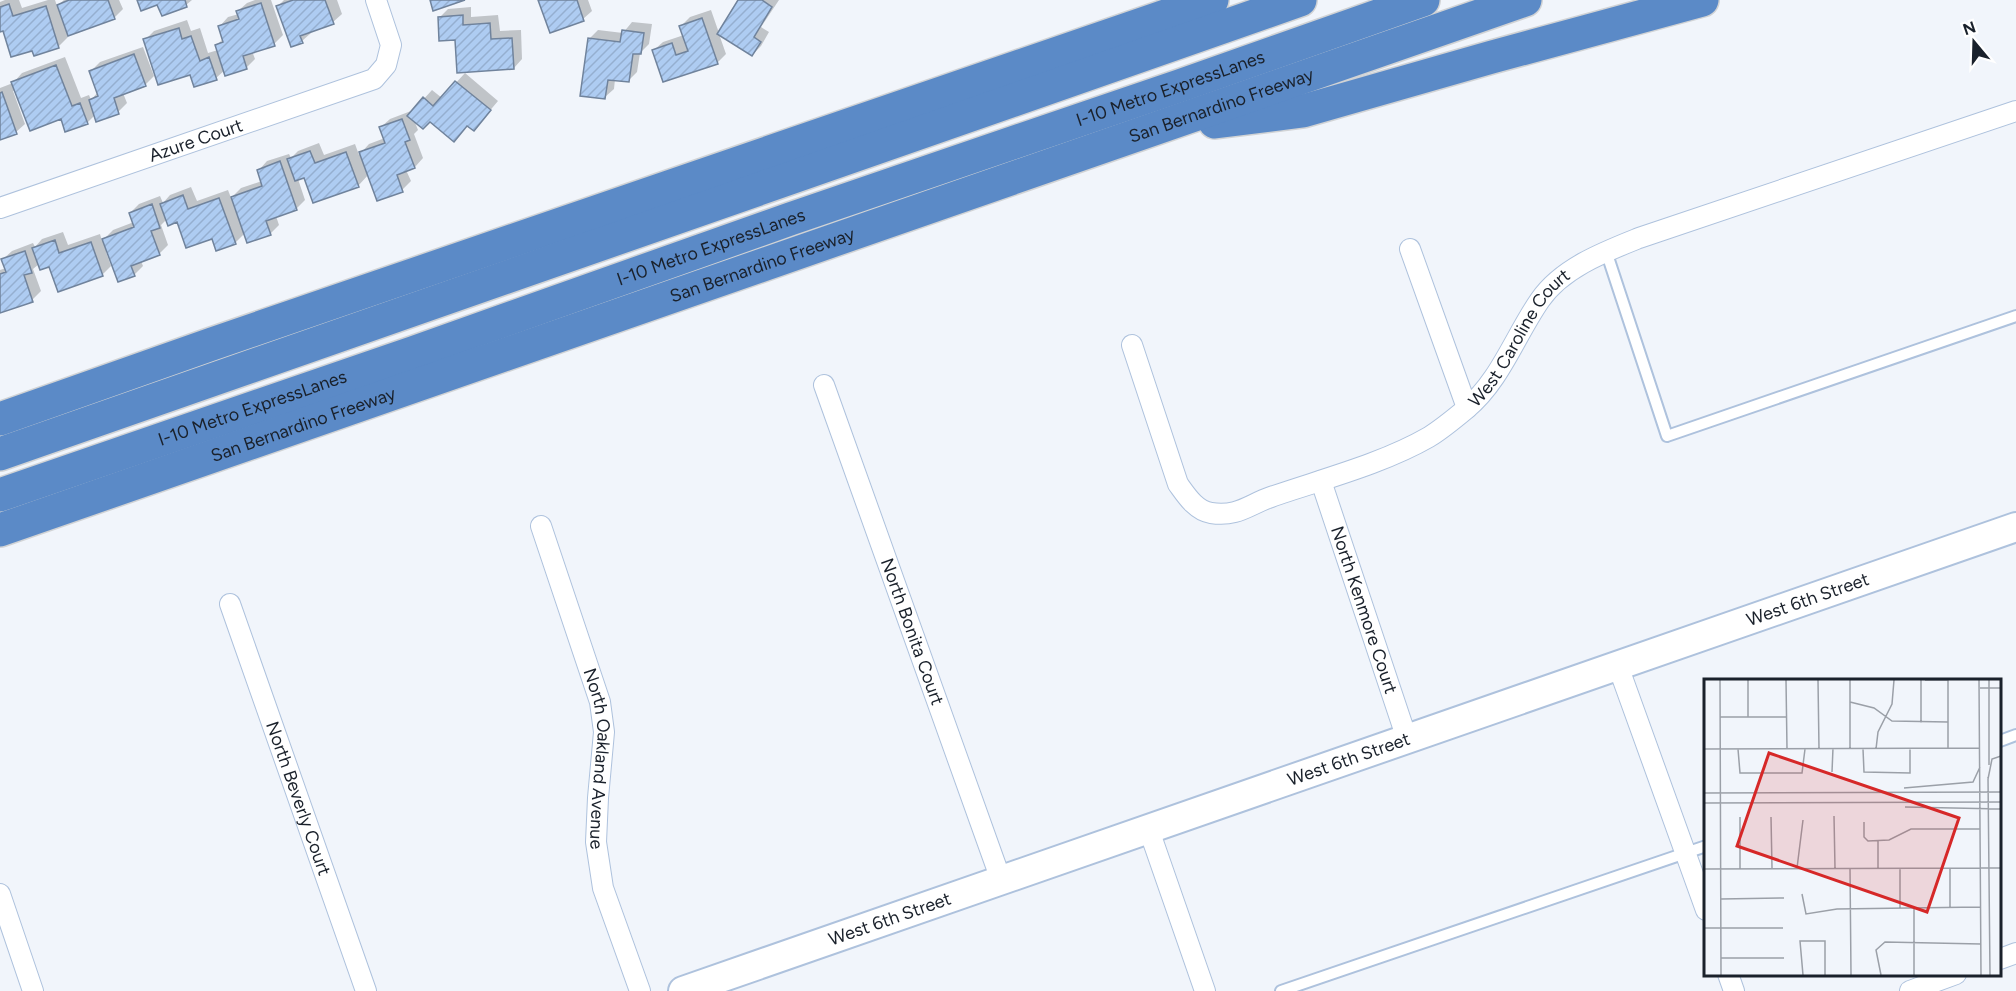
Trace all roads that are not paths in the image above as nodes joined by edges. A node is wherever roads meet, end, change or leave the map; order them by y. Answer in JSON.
{"nodes":[{"id":1,"x":376,"y":0,"type":"edge"},
{"id":2,"x":1165,"y":0,"type":"edge"},
{"id":3,"x":1212,"y":0,"type":"edge"},
{"id":4,"x":1300,"y":0,"type":"edge"},
{"id":5,"x":1423,"y":0,"type":"edge"},
{"id":6,"x":1526,"y":0,"type":"edge"},
{"id":7,"x":1701,"y":0,"type":"edge"},
{"id":8,"x":1040,"y":60,"type":"junction"},
{"id":9,"x":2016,"y":111,"type":"edge"},
{"id":10,"x":1151,"y":129,"type":"junction"},
{"id":11,"x":0,"y":208,"type":"edge"},
{"id":12,"x":1410,"y":249,"type":"dead end"},
{"id":13,"x":1606,"y":251,"type":"junction"},
{"id":14,"x":2016,"y":316,"type":"edge"},
{"id":15,"x":1132,"y":345,"type":"dead end"},
{"id":16,"x":824,"y":385,"type":"dead end"},
{"id":17,"x":1467,"y":408,"type":"junction"},
{"id":18,"x":0,"y":419,"type":"edge"},
{"id":19,"x":0,"y":454,"type":"edge"},
{"id":20,"x":1321,"y":480,"type":"junction"},
{"id":21,"x":0,"y":495,"type":"edge"},
{"id":22,"x":541,"y":526,"type":"dead end"},
{"id":23,"x":2016,"y":527,"type":"edge"},
{"id":24,"x":0,"y":530,"type":"edge"},
{"id":25,"x":230,"y":604,"type":"dead end"},
{"id":26,"x":1618,"y":666,"type":"junction"},
{"id":27,"x":2016,"y":735,"type":"edge"},
{"id":28,"x":1407,"y":740,"type":"junction"},
{"id":29,"x":2001,"y":741,"type":"edge"},
{"id":30,"x":1149,"y":830,"type":"junction"},
{"id":31,"x":1704,"y":847,"type":"edge"},
{"id":32,"x":1685,"y":853,"type":"junction"},
{"id":33,"x":1001,"y":880,"type":"junction"},
{"id":34,"x":0,"y":894,"type":"edge"},
{"id":35,"x":1704,"y":905,"type":"edge"},
{"id":36,"x":2016,"y":953,"type":"edge"},
{"id":37,"x":2001,"y":959,"type":"edge"},
{"id":38,"x":1728,"y":976,"type":"edge"},
{"id":39,"x":1953,"y":976,"type":"edge"},
{"id":40,"x":33,"y":991,"type":"edge"},
{"id":41,"x":366,"y":991,"type":"edge"},
{"id":42,"x":640,"y":991,"type":"edge"},
{"id":43,"x":683,"y":991,"type":"edge"},
{"id":44,"x":1205,"y":991,"type":"edge"},
{"id":45,"x":1281,"y":991,"type":"edge"},
{"id":46,"x":1734,"y":991,"type":"edge"},
{"id":47,"x":1910,"y":991,"type":"edge"}],
"edges":[{"from":1,"to":11,"type":"street","name":"Azure Court"},
{"from":2,"to":8,"type":"highway"},
{"from":3,"to":8,"type":"highway"},
{"from":4,"to":19,"type":"highway"},
{"from":5,"to":21,"type":"highway","name":"I-10 Metro ExpressLanes"},
{"from":6,"to":10,"type":"highway","name":"San Bernardino Freeway"},
{"from":7,"to":10,"type":"highway"},
{"from":8,"to":18,"type":"highway"},
{"from":9,"to":13,"type":"street","name":"West Caroline Court"},
{"from":10,"to":24,"type":"highway","name":"San Bernardino Freeway"},
{"from":12,"to":17,"type":"street"},
{"from":13,"to":14,"type":"lane"},
{"from":13,"to":17,"type":"street","name":"West Caroline Court"},
{"from":15,"to":20,"type":"street","name":"West Caroline Court"},
{"from":16,"to":33,"type":"street","name":"North Bonita Court"},
{"from":17,"to":20,"type":"street","name":"West Caroline Court"},
{"from":20,"to":28,"type":"street","name":"North Kenmore Court"},
{"from":22,"to":42,"type":"street","name":"North Oakland Avenue"},
{"from":23,"to":26,"type":"street","name":"West 6th Street"},
{"from":25,"to":41,"type":"street","name":"North Beverly Court"},
{"from":26,"to":28,"type":"street","name":"West 6th Street"},
{"from":26,"to":32,"type":"street"},
{"from":27,"to":29,"type":"lane"},
{"from":28,"to":30,"type":"street","name":"West 6th Street"},
{"from":30,"to":33,"type":"street","name":"West 6th Street"},
{"from":30,"to":44,"type":"street"},
{"from":31,"to":32,"type":"lane"},
{"from":32,"to":35,"type":"street"},
{"from":32,"to":45,"type":"lane"},
{"from":33,"to":43,"type":"street","name":"West 6th Street"},
{"from":34,"to":40,"type":"street"},
{"from":36,"to":37,"type":"street"},
{"from":38,"to":46,"type":"street"},
{"from":39,"to":47,"type":"street"}]}
